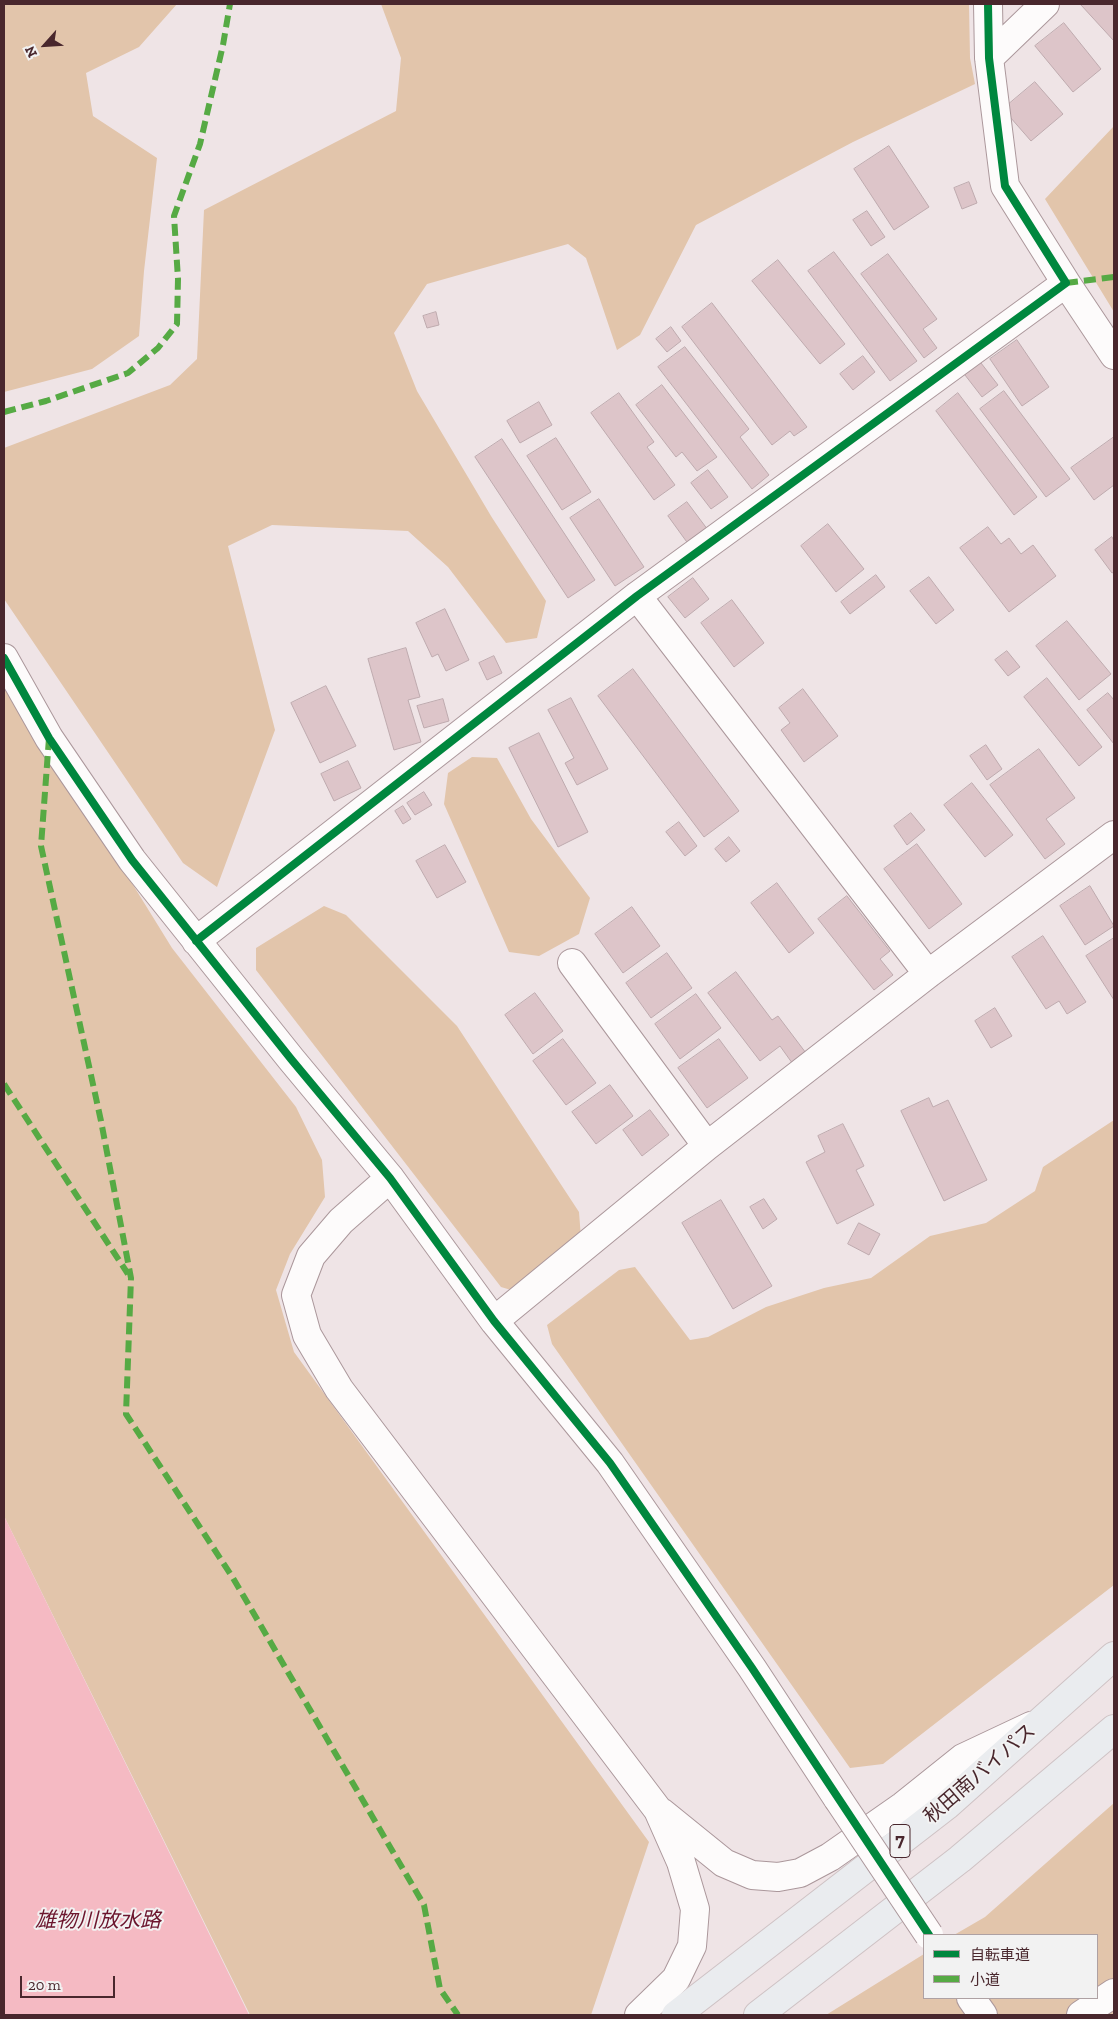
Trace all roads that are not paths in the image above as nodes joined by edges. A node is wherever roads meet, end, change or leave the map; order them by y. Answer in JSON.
{"nodes":[{"id":1,"x":988,"y":4,"type":"edge"},
{"id":2,"x":1045,"y":4,"type":"edge"},
{"id":3,"x":989,"y":58,"type":"junction"},
{"id":4,"x":1066,"y":283,"type":"junction"},
{"id":5,"x":1114,"y":355,"type":"edge"},
{"id":6,"x":637,"y":596,"type":"junction"},
{"id":7,"x":4,"y":658,"type":"edge"},
{"id":8,"x":1114,"y":835,"type":"edge"},
{"id":9,"x":196,"y":941,"type":"junction"},
{"id":10,"x":572,"y":963,"type":"dead end"},
{"id":11,"x":928,"y":974,"type":"junction"},
{"id":12,"x":707,"y":1146,"type":"junction"},
{"id":13,"x":390,"y":1178,"type":"junction"},
{"id":14,"x":494,"y":1321,"type":"junction"},
{"id":15,"x":1114,"y":1656,"type":"edge"},
{"id":16,"x":1042,"y":1720,"type":"junction"},
{"id":17,"x":1114,"y":1730,"type":"edge"},
{"id":18,"x":658,"y":1810,"type":"junction"},
{"id":19,"x":928,"y":1934,"type":"edge"},
{"id":20,"x":1114,"y":1993,"type":"edge"},
{"id":21,"x":972,"y":1999,"type":"edge"},
{"id":22,"x":639,"y":2015,"type":"edge"},
{"id":23,"x":676,"y":2015,"type":"edge"},
{"id":24,"x":758,"y":2015,"type":"edge"},
{"id":25,"x":983,"y":2015,"type":"edge"},
{"id":26,"x":1081,"y":2015,"type":"edge"}],
"edges":[{"from":1,"to":3,"type":"street"},
{"from":2,"to":3,"type":"street"},
{"from":3,"to":4,"type":"street"},
{"from":4,"to":5,"type":"street"},
{"from":4,"to":6,"type":"street"},
{"from":6,"to":9,"type":"street"},
{"from":6,"to":11,"type":"street"},
{"from":7,"to":9,"type":"street"},
{"from":8,"to":11,"type":"street"},
{"from":9,"to":13,"type":"street"},
{"from":10,"to":12,"type":"street"},
{"from":11,"to":12,"type":"street"},
{"from":12,"to":14,"type":"street"},
{"from":13,"to":14,"type":"street"},
{"from":13,"to":18,"type":"street"},
{"from":14,"to":19,"type":"street","bridge":true},
{"from":15,"to":16,"type":"highway","name":"秋田南バイパス","number":"7"},
{"from":16,"to":18,"type":"street"},
{"from":16,"to":23,"type":"highway","name":"秋田南バイパス","number":"7"},
{"from":17,"to":24,"type":"highway"},
{"from":18,"to":22,"type":"street"},
{"from":20,"to":26,"type":"street"},
{"from":21,"to":25,"type":"street"}]}
